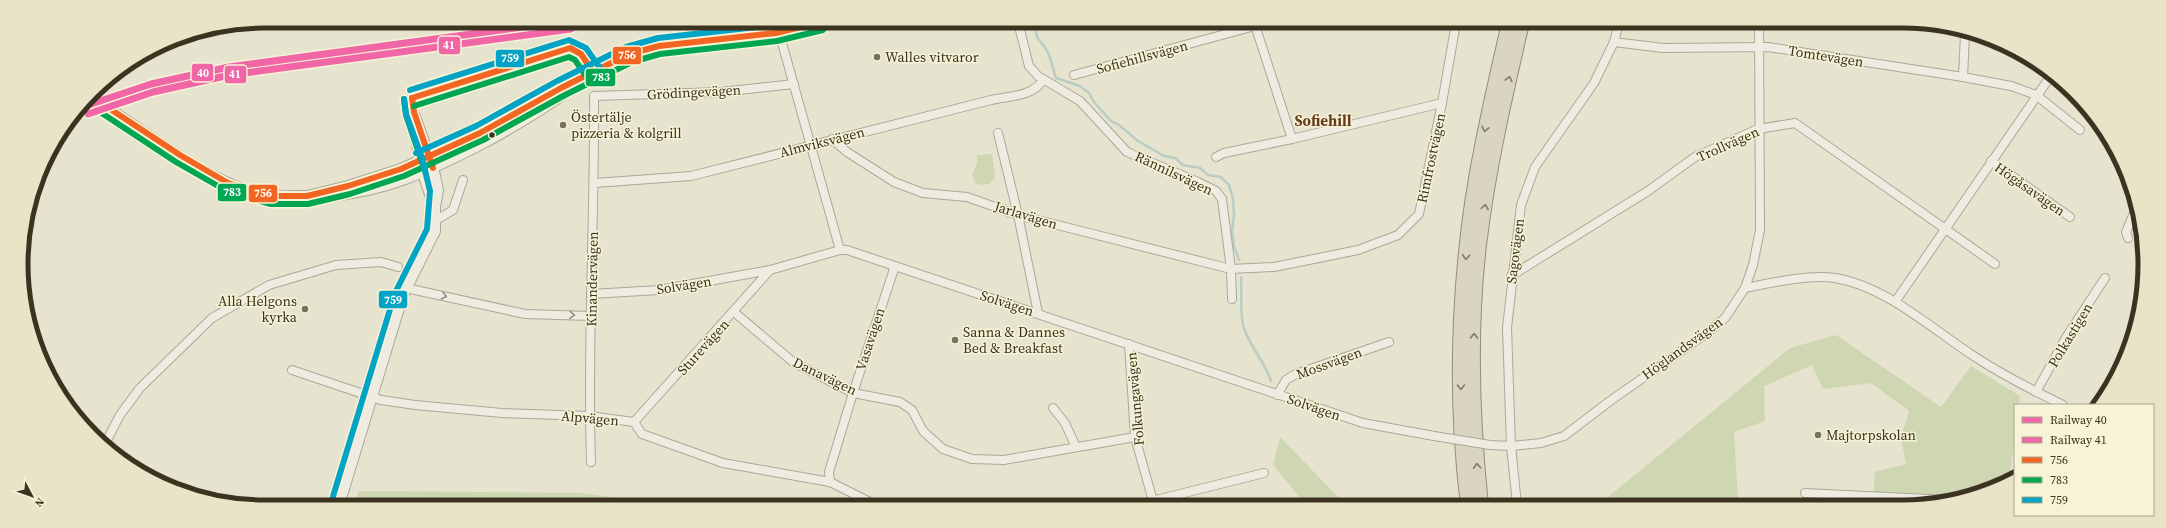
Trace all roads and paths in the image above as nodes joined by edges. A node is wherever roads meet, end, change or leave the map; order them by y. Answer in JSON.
{"nodes":[{"id":1,"x":796,"y":28,"type":"edge"},
{"id":2,"x":1020,"y":28,"type":"edge"},
{"id":3,"x":1241,"y":28,"type":"edge"},
{"id":4,"x":1256,"y":28,"type":"edge"},
{"id":5,"x":1455,"y":28,"type":"edge"},
{"id":6,"x":1508,"y":28,"type":"edge"},
{"id":7,"x":1521,"y":28,"type":"edge"},
{"id":8,"x":1618,"y":28,"type":"edge"},
{"id":9,"x":1759,"y":28,"type":"edge"},
{"id":10,"x":780,"y":32,"type":"junction"},
{"id":11,"x":1965,"y":37,"type":"edge"},
{"id":12,"x":1614,"y":42,"type":"junction"},
{"id":13,"x":1759,"y":47,"type":"junction"},
{"id":14,"x":593,"y":72,"type":"junction"},
{"id":15,"x":1074,"y":75,"type":"dead end"},
{"id":16,"x":1963,"y":77,"type":"junction"},
{"id":17,"x":2048,"y":79,"type":"edge"},
{"id":18,"x":1043,"y":80,"type":"junction"},
{"id":19,"x":794,"y":84,"type":"junction"},
{"id":20,"x":2036,"y":95,"type":"junction"},
{"id":21,"x":594,"y":96,"type":"joint"},
{"id":22,"x":412,"y":98,"type":"dead end"},
{"id":23,"x":1442,"y":103,"type":"junction"},
{"id":24,"x":102,"y":104,"type":"tunnel mouth"},
{"id":25,"x":414,"y":112,"type":"junction"},
{"id":26,"x":1758,"y":130,"type":"junction"},
{"id":27,"x":2080,"y":130,"type":"dead end"},
{"id":28,"x":998,"y":133,"type":"dead end"},
{"id":29,"x":832,"y":139,"type":"junction"},
{"id":30,"x":1292,"y":139,"type":"junction"},
{"id":31,"x":811,"y":145,"type":"junction"},
{"id":32,"x":430,"y":156,"type":"junction"},
{"id":33,"x":1216,"y":157,"type":"dead end"},
{"id":34,"x":419,"y":160,"type":"junction"},
{"id":35,"x":1991,"y":161,"type":"junction"},
{"id":36,"x":434,"y":168,"type":"junction"},
{"id":37,"x":423,"y":173,"type":"junction"},
{"id":38,"x":463,"y":180,"type":"dead end"},
{"id":39,"x":595,"y":183,"type":"junction"},
{"id":40,"x":307,"y":196,"type":"junction"},
{"id":41,"x":435,"y":209,"type":"junction"},
{"id":42,"x":1018,"y":215,"type":"junction"},
{"id":43,"x":2133,"y":216,"type":"edge"},
{"id":44,"x":2070,"y":217,"type":"dead end"},
{"id":45,"x":436,"y":220,"type":"junction"},
{"id":46,"x":1945,"y":229,"type":"junction"},
{"id":47,"x":2128,"y":238,"type":"dead end"},
{"id":48,"x":840,"y":250,"type":"junction"},
{"id":49,"x":1995,"y":264,"type":"dead end"},
{"id":50,"x":895,"y":266,"type":"junction"},
{"id":51,"x":398,"y":267,"type":"dead end"},
{"id":52,"x":1231,"y":269,"type":"junction"},
{"id":53,"x":770,"y":270,"type":"junction"},
{"id":54,"x":1511,"y":276,"type":"junction"},
{"id":55,"x":2105,"y":278,"type":"dead end"},
{"id":56,"x":406,"y":288,"type":"junction"},
{"id":57,"x":1745,"y":288,"type":"junction"},
{"id":58,"x":591,"y":294,"type":"junction"},
{"id":59,"x":1232,"y":299,"type":"dead end"},
{"id":60,"x":1895,"y":302,"type":"junction"},
{"id":61,"x":734,"y":312,"type":"junction"},
{"id":62,"x":1038,"y":313,"type":"junction"},
{"id":63,"x":591,"y":316,"type":"junction"},
{"id":64,"x":1389,"y":342,"type":"dead end"},
{"id":65,"x":1129,"y":344,"type":"junction"},
{"id":66,"x":292,"y":370,"type":"dead end"},
{"id":67,"x":2036,"y":392,"type":"junction"},
{"id":68,"x":852,"y":393,"type":"junction"},
{"id":69,"x":1277,"y":395,"type":"junction"},
{"id":70,"x":371,"y":397,"type":"junction"},
{"id":71,"x":2061,"y":404,"type":"edge"},
{"id":72,"x":1053,"y":408,"type":"dead end"},
{"id":73,"x":589,"y":416,"type":"junction"},
{"id":74,"x":634,"y":422,"type":"junction"},
{"id":75,"x":1136,"y":437,"type":"junction"},
{"id":76,"x":107,"y":440,"type":"edge"},
{"id":77,"x":1511,"y":446,"type":"junction"},
{"id":78,"x":1076,"y":447,"type":"junction"},
{"id":79,"x":591,"y":462,"type":"dead end"},
{"id":80,"x":1264,"y":473,"type":"dead end"},
{"id":81,"x":830,"y":482,"type":"junction"},
{"id":82,"x":1805,"y":493,"type":"dead end"},
{"id":83,"x":1922,"y":499,"type":"edge"},
{"id":84,"x":340,"y":500,"type":"edge"},
{"id":85,"x":866,"y":500,"type":"edge"},
{"id":86,"x":1153,"y":500,"type":"edge"},
{"id":87,"x":1157,"y":500,"type":"edge"},
{"id":88,"x":1467,"y":500,"type":"edge"},
{"id":89,"x":1480,"y":500,"type":"edge"},
{"id":90,"x":1516,"y":500,"type":"edge"}],
"edges":[{"from":1,"to":10,"type":"street"},
{"from":2,"to":18,"type":"street","name":"Rännilsvägen"},
{"from":3,"to":15,"type":"street","name":"Sofiehillsvägen"},
{"from":4,"to":30,"type":"street"},
{"from":5,"to":23,"type":"street","name":"Rimfrostvägen"},
{"from":6,"to":88,"type":"highway","one_way":true},
{"from":89,"to":7,"type":"highway","one_way":true},
{"from":8,"to":12,"type":"street","name":"Sagovägen"},
{"from":9,"to":13,"type":"street","name":"Höglandsvägen"},
{"from":10,"to":14,"type":"street"},
{"from":10,"to":19,"type":"street"},
{"from":11,"to":16,"type":"street"},
{"from":12,"to":13,"type":"street","name":"Tomtevägen"},
{"from":12,"to":54,"type":"street","name":"Sagovägen"},
{"from":13,"to":16,"type":"street","name":"Tomtevägen"},
{"from":13,"to":26,"type":"street","name":"Höglandsvägen"},
{"from":14,"to":32,"type":"street"},
{"from":14,"to":36,"type":"street"},
{"from":16,"to":20,"type":"street","name":"Tomtevägen"},
{"from":17,"to":20,"type":"street","name":"Högåsavägen"},
{"from":18,"to":29,"type":"street","name":"Almviksvägen"},
{"from":18,"to":52,"type":"street","name":"Rännilsvägen"},
{"from":19,"to":21,"type":"street","name":"Grödingevägen"},
{"from":19,"to":31,"type":"street"},
{"from":20,"to":27,"type":"street"},
{"from":20,"to":35,"type":"street","name":"Högåsavägen"},
{"from":21,"to":39,"type":"street","name":"Kinandervägen"},
{"from":22,"to":25,"type":"street"},
{"from":23,"to":30,"type":"street"},
{"from":23,"to":52,"type":"street","name":"Rimfrostvägen"},
{"from":24,"to":40,"type":"street"},
{"from":25,"to":32,"type":"street"},
{"from":25,"to":34,"type":"street"},
{"from":26,"to":46,"type":"street","name":"Trollvägen"},
{"from":26,"to":54,"type":"street","name":"Trollvägen"},
{"from":26,"to":57,"type":"street","name":"Höglandsvägen"},
{"from":28,"to":42,"type":"street"},
{"from":29,"to":31,"type":"street","name":"Almviksvägen"},
{"from":29,"to":42,"type":"street","name":"Jarlavägen"},
{"from":30,"to":33,"type":"street"},
{"from":31,"to":39,"type":"street","name":"Almviksvägen"},
{"from":31,"to":48,"type":"street"},
{"from":32,"to":34,"type":"street"},
{"from":32,"to":36,"type":"street"},
{"from":34,"to":37,"type":"street"},
{"from":34,"to":40,"type":"street"},
{"from":35,"to":44,"type":"street","name":"Högåsavägen"},
{"from":35,"to":46,"type":"street","name":"Högåsavägen"},
{"from":36,"to":37,"type":"street"},
{"from":36,"to":41,"type":"street"},
{"from":37,"to":40,"type":"street"},
{"from":37,"to":41,"type":"street"},
{"from":38,"to":45,"type":"street"},
{"from":39,"to":58,"type":"street","name":"Kinandervägen"},
{"from":41,"to":45,"type":"street"},
{"from":42,"to":52,"type":"street","name":"Jarlavägen"},
{"from":42,"to":62,"type":"street"},
{"from":43,"to":47,"type":"street"},
{"from":45,"to":56,"type":"street"},
{"from":46,"to":49,"type":"street"},
{"from":46,"to":60,"type":"street","name":"Högåsavägen"},
{"from":48,"to":50,"type":"street","name":"Solvägen"},
{"from":48,"to":53,"type":"street","name":"Solvägen"},
{"from":50,"to":62,"type":"street","name":"Solvägen"},
{"from":50,"to":68,"type":"street","name":"Vasavägen"},
{"from":51,"to":76,"type":"street"},
{"from":52,"to":59,"type":"street","name":"Rännilsvägen"},
{"from":53,"to":58,"type":"street","name":"Solvägen"},
{"from":53,"to":61,"type":"street","name":"Sturevägen"},
{"from":54,"to":77,"type":"street","name":"Sagovägen"},
{"from":55,"to":67,"type":"street","name":"Polkastigen"},
{"from":56,"to":63,"type":"street","one_way":true},
{"from":56,"to":70,"type":"street"},
{"from":57,"to":60,"type":"street"},
{"from":57,"to":77,"type":"street","name":"Höglandsvägen"},
{"from":58,"to":63,"type":"street","name":"Kinandervägen"},
{"from":60,"to":67,"type":"street"},
{"from":61,"to":68,"type":"street","name":"Danavägen"},
{"from":61,"to":74,"type":"street","name":"Sturevägen"},
{"from":62,"to":65,"type":"street","name":"Solvägen"},
{"from":63,"to":73,"type":"street","name":"Kinandervägen"},
{"from":64,"to":69,"type":"street","name":"Mossvägen"},
{"from":65,"to":69,"type":"street","name":"Solvägen"},
{"from":65,"to":75,"type":"street","name":"Folkungavägen"},
{"from":66,"to":70,"type":"street","name":"Alpvägen"},
{"from":67,"to":71,"type":"street"},
{"from":68,"to":78,"type":"street","name":"Danavägen"},
{"from":68,"to":81,"type":"street","name":"Vasavägen"},
{"from":69,"to":77,"type":"street","name":"Solvägen","bridge":true},
{"from":70,"to":73,"type":"street","name":"Alpvägen"},
{"from":70,"to":84,"type":"street"},
{"from":72,"to":78,"type":"street"},
{"from":73,"to":74,"type":"street","name":"Alpvägen"},
{"from":73,"to":79,"type":"street","name":"Kinandervägen"},
{"from":74,"to":81,"type":"street","name":"Alpvägen"},
{"from":75,"to":78,"type":"street","name":"Danavägen"},
{"from":75,"to":86,"type":"street","name":"Folkungavägen"},
{"from":77,"to":90,"type":"street","name":"Sagovägen"},
{"from":80,"to":87,"type":"street"},
{"from":81,"to":85,"type":"street","name":"Alpvägen"},
{"from":82,"to":83,"type":"street"}]}
